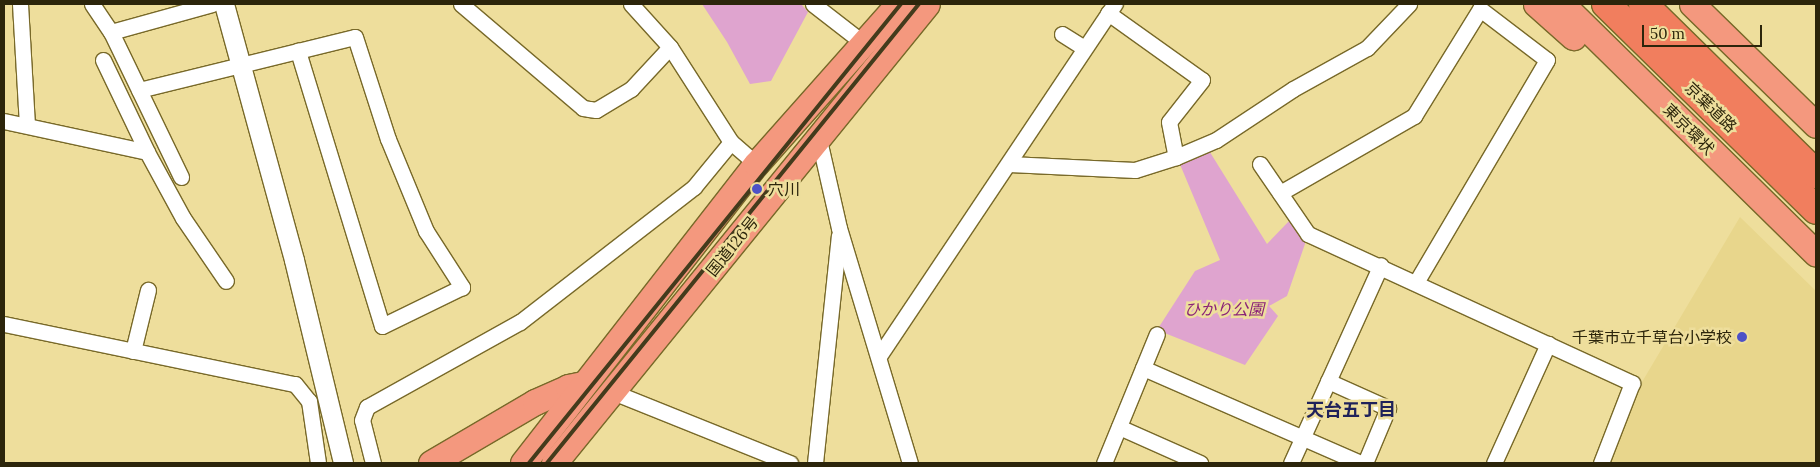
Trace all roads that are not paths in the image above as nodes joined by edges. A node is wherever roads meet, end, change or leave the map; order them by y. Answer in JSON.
{"nodes":[{"id":1,"x":20,"y":4,"type":"edge"},
{"id":2,"x":92,"y":4,"type":"edge"},
{"id":3,"x":212,"y":4,"type":"edge"},
{"id":4,"x":224,"y":4,"type":"edge"},
{"id":5,"x":461,"y":4,"type":"edge"},
{"id":6,"x":631,"y":4,"type":"edge"},
{"id":7,"x":813,"y":4,"type":"edge"},
{"id":8,"x":898,"y":4,"type":"edge"},
{"id":9,"x":927,"y":4,"type":"edge"},
{"id":10,"x":1409,"y":4,"type":"edge"},
{"id":11,"x":1536,"y":4,"type":"edge"},
{"id":12,"x":1562,"y":4,"type":"edge"},
{"id":13,"x":1606,"y":4,"type":"edge"},
{"id":14,"x":1643,"y":4,"type":"edge"},
{"id":15,"x":1692,"y":4,"type":"edge"},
{"id":16,"x":1481,"y":6,"type":"edge"},
{"id":17,"x":1112,"y":8,"type":"edge"},
{"id":18,"x":111,"y":32,"type":"junction"},
{"id":19,"x":1062,"y":34,"type":"dead end"},
{"id":20,"x":862,"y":42,"type":"junction"},
{"id":21,"x":670,"y":47,"type":"junction"},
{"id":22,"x":1084,"y":48,"type":"junction"},
{"id":23,"x":298,"y":51,"type":"junction"},
{"id":24,"x":103,"y":60,"type":"dead end"},
{"id":25,"x":242,"y":66,"type":"junction"},
{"id":26,"x":1628,"y":69,"type":"junction"},
{"id":27,"x":139,"y":90,"type":"junction"},
{"id":28,"x":4,"y":121,"type":"edge"},
{"id":29,"x":27,"y":125,"type":"junction"},
{"id":30,"x":1816,"y":125,"type":"edge"},
{"id":31,"x":819,"y":140,"type":"junction"},
{"id":32,"x":731,"y":142,"type":"junction"},
{"id":33,"x":147,"y":152,"type":"junction"},
{"id":34,"x":1176,"y":157,"type":"junction"},
{"id":35,"x":756,"y":164,"type":"junction"},
{"id":36,"x":1009,"y":164,"type":"junction"},
{"id":37,"x":1260,"y":164,"type":"dead end"},
{"id":38,"x":1816,"y":174,"type":"edge"},
{"id":39,"x":181,"y":177,"type":"dead end"},
{"id":40,"x":1280,"y":193,"type":"junction"},
{"id":41,"x":1816,"y":210,"type":"edge"},
{"id":42,"x":839,"y":228,"type":"junction"},
{"id":43,"x":1816,"y":254,"type":"edge"},
{"id":44,"x":1381,"y":265,"type":"junction"},
{"id":45,"x":226,"y":281,"type":"dead end"},
{"id":46,"x":1417,"y":282,"type":"junction"},
{"id":47,"x":148,"y":290,"type":"dead end"},
{"id":48,"x":4,"y":324,"type":"edge"},
{"id":49,"x":1157,"y":334,"type":"dead end"},
{"id":50,"x":1548,"y":344,"type":"junction"},
{"id":51,"x":133,"y":351,"type":"junction"},
{"id":52,"x":879,"y":356,"type":"junction"},
{"id":53,"x":1143,"y":368,"type":"junction"},
{"id":54,"x":1328,"y":381,"type":"junction"},
{"id":55,"x":583,"y":384,"type":"junction"},
{"id":56,"x":613,"y":392,"type":"junction"},
{"id":57,"x":1119,"y":427,"type":"junction"},
{"id":58,"x":1302,"y":438,"type":"junction"},
{"id":59,"x":318,"y":463,"type":"edge"},
{"id":60,"x":343,"y":463,"type":"edge"},
{"id":61,"x":372,"y":463,"type":"edge"},
{"id":62,"x":431,"y":463,"type":"edge"},
{"id":63,"x":523,"y":463,"type":"edge"},
{"id":64,"x":554,"y":463,"type":"edge"},
{"id":65,"x":790,"y":463,"type":"edge"},
{"id":66,"x":815,"y":463,"type":"edge"},
{"id":67,"x":910,"y":463,"type":"edge"},
{"id":68,"x":1104,"y":463,"type":"edge"},
{"id":69,"x":1200,"y":463,"type":"edge"},
{"id":70,"x":1291,"y":463,"type":"edge"},
{"id":71,"x":1360,"y":463,"type":"edge"},
{"id":72,"x":1364,"y":463,"type":"edge"},
{"id":73,"x":1494,"y":463,"type":"edge"},
{"id":74,"x":1601,"y":463,"type":"edge"}],
"edges":[{"from":1,"to":29,"type":"street"},
{"from":2,"to":18,"type":"street"},
{"from":3,"to":18,"type":"street"},
{"from":4,"to":25,"type":"street"},
{"from":5,"to":21,"type":"street"},
{"from":6,"to":21,"type":"street"},
{"from":7,"to":20,"type":"street"},
{"from":8,"to":20,"type":"highway","name":"国道126号"},
{"from":9,"to":31,"type":"highway","name":"国道126号"},
{"from":10,"to":34,"type":"street"},
{"from":11,"to":26,"type":"highway"},
{"from":12,"to":26,"type":"highway","name":"東京環状"},
{"from":13,"to":41,"type":"highway","name":"京葉道路"},
{"from":14,"to":38,"type":"highway","name":"京葉道路"},
{"from":15,"to":30,"type":"highway"},
{"from":16,"to":40,"type":"street"},
{"from":16,"to":46,"type":"street"},
{"from":17,"to":22,"type":"street"},
{"from":17,"to":34,"type":"street"},
{"from":18,"to":27,"type":"street"},
{"from":19,"to":22,"type":"street"},
{"from":20,"to":35,"type":"highway","name":"国道126号"},
{"from":21,"to":32,"type":"street"},
{"from":22,"to":36,"type":"street"},
{"from":23,"to":23,"type":"street"},
{"from":23,"to":25,"type":"street"},
{"from":24,"to":33,"type":"street"},
{"from":25,"to":27,"type":"street"},
{"from":25,"to":60,"type":"street"},
{"from":26,"to":43,"type":"highway","name":"東京環状"},
{"from":27,"to":39,"type":"street"},
{"from":28,"to":29,"type":"street"},
{"from":29,"to":33,"type":"street"},
{"from":31,"to":42,"type":"street"},
{"from":31,"to":56,"type":"highway","name":"国道126号"},
{"from":32,"to":35,"type":"street"},
{"from":32,"to":61,"type":"street"},
{"from":33,"to":45,"type":"street"},
{"from":34,"to":36,"type":"street"},
{"from":35,"to":55,"type":"highway","name":"国道126号"},
{"from":36,"to":52,"type":"street"},
{"from":37,"to":40,"type":"street"},
{"from":40,"to":44,"type":"street"},
{"from":42,"to":52,"type":"street"},
{"from":42,"to":66,"type":"street"},
{"from":44,"to":46,"type":"street"},
{"from":44,"to":54,"type":"street"},
{"from":46,"to":50,"type":"street"},
{"from":47,"to":51,"type":"street"},
{"from":48,"to":51,"type":"street"},
{"from":49,"to":53,"type":"street"},
{"from":50,"to":73,"type":"street"},
{"from":50,"to":74,"type":"street"},
{"from":51,"to":59,"type":"street"},
{"from":52,"to":67,"type":"street"},
{"from":53,"to":57,"type":"street"},
{"from":53,"to":58,"type":"street"},
{"from":54,"to":58,"type":"street"},
{"from":54,"to":72,"type":"street"},
{"from":55,"to":62,"type":"highway"},
{"from":55,"to":63,"type":"highway","name":"国道126号"},
{"from":56,"to":64,"type":"highway","name":"国道126号"},
{"from":56,"to":65,"type":"street"},
{"from":57,"to":68,"type":"street"},
{"from":57,"to":69,"type":"street"},
{"from":58,"to":70,"type":"street"},
{"from":58,"to":71,"type":"street"}]}
